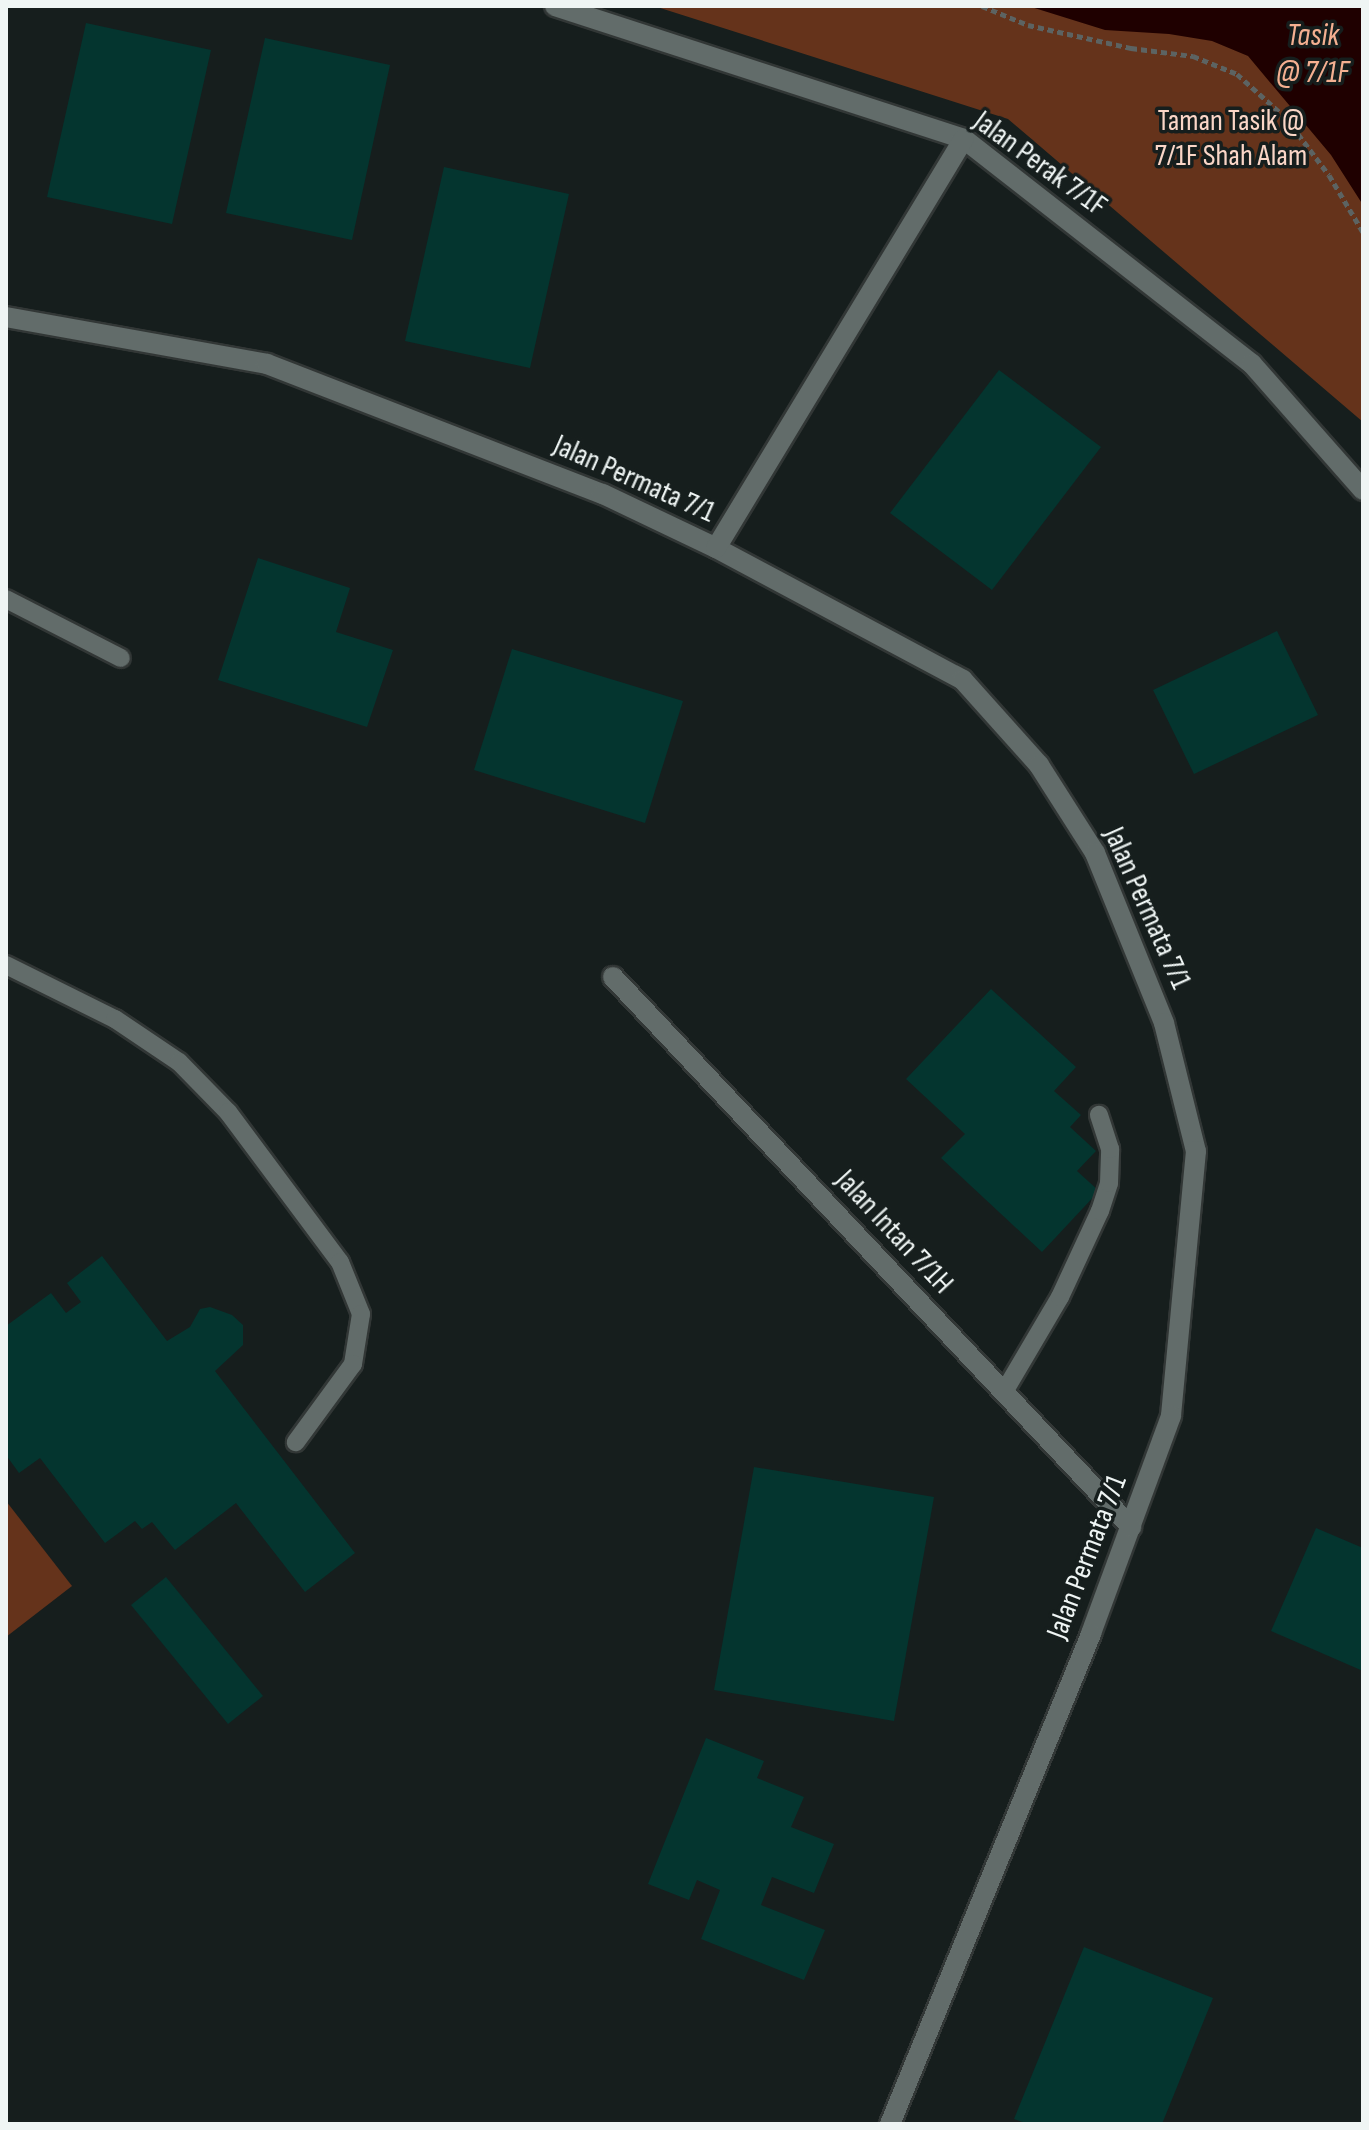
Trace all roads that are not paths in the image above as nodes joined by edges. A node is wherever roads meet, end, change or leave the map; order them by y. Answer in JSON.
{"nodes":[{"id":1,"x":555,"y":6,"type":"edge"},
{"id":2,"x":964,"y":139,"type":"junction"},
{"id":3,"x":6,"y":317,"type":"edge"},
{"id":4,"x":1363,"y":490,"type":"edge"},
{"id":5,"x":716,"y":548,"type":"junction"},
{"id":6,"x":6,"y":599,"type":"edge"},
{"id":7,"x":121,"y":658,"type":"dead end"},
{"id":8,"x":6,"y":965,"type":"edge"},
{"id":9,"x":613,"y":977,"type":"dead end"},
{"id":10,"x":1099,"y":1115,"type":"dead end"},
{"id":11,"x":1004,"y":1392,"type":"junction"},
{"id":12,"x":296,"y":1442,"type":"dead end"},
{"id":13,"x":1131,"y":1527,"type":"junction"},
{"id":14,"x":890,"y":2124,"type":"edge"}],
"edges":[{"from":1,"to":2,"type":"street","name":"Jalan Perak 7/1F"},
{"from":2,"to":4,"type":"street","name":"Jalan Perak 7/1F"},
{"from":2,"to":5,"type":"street"},
{"from":3,"to":5,"type":"street","name":"Jalan Permata 7/1"},
{"from":5,"to":13,"type":"street","name":"Jalan Permata 7/1"},
{"from":6,"to":7,"type":"lane"},
{"from":8,"to":12,"type":"lane"},
{"from":9,"to":11,"type":"street","name":"Jalan Intan 7/1H"},
{"from":10,"to":11,"type":"lane"},
{"from":11,"to":13,"type":"street","name":"Jalan Intan 7/1H"},
{"from":13,"to":14,"type":"street","name":"Jalan Permata 7/1"}]}
